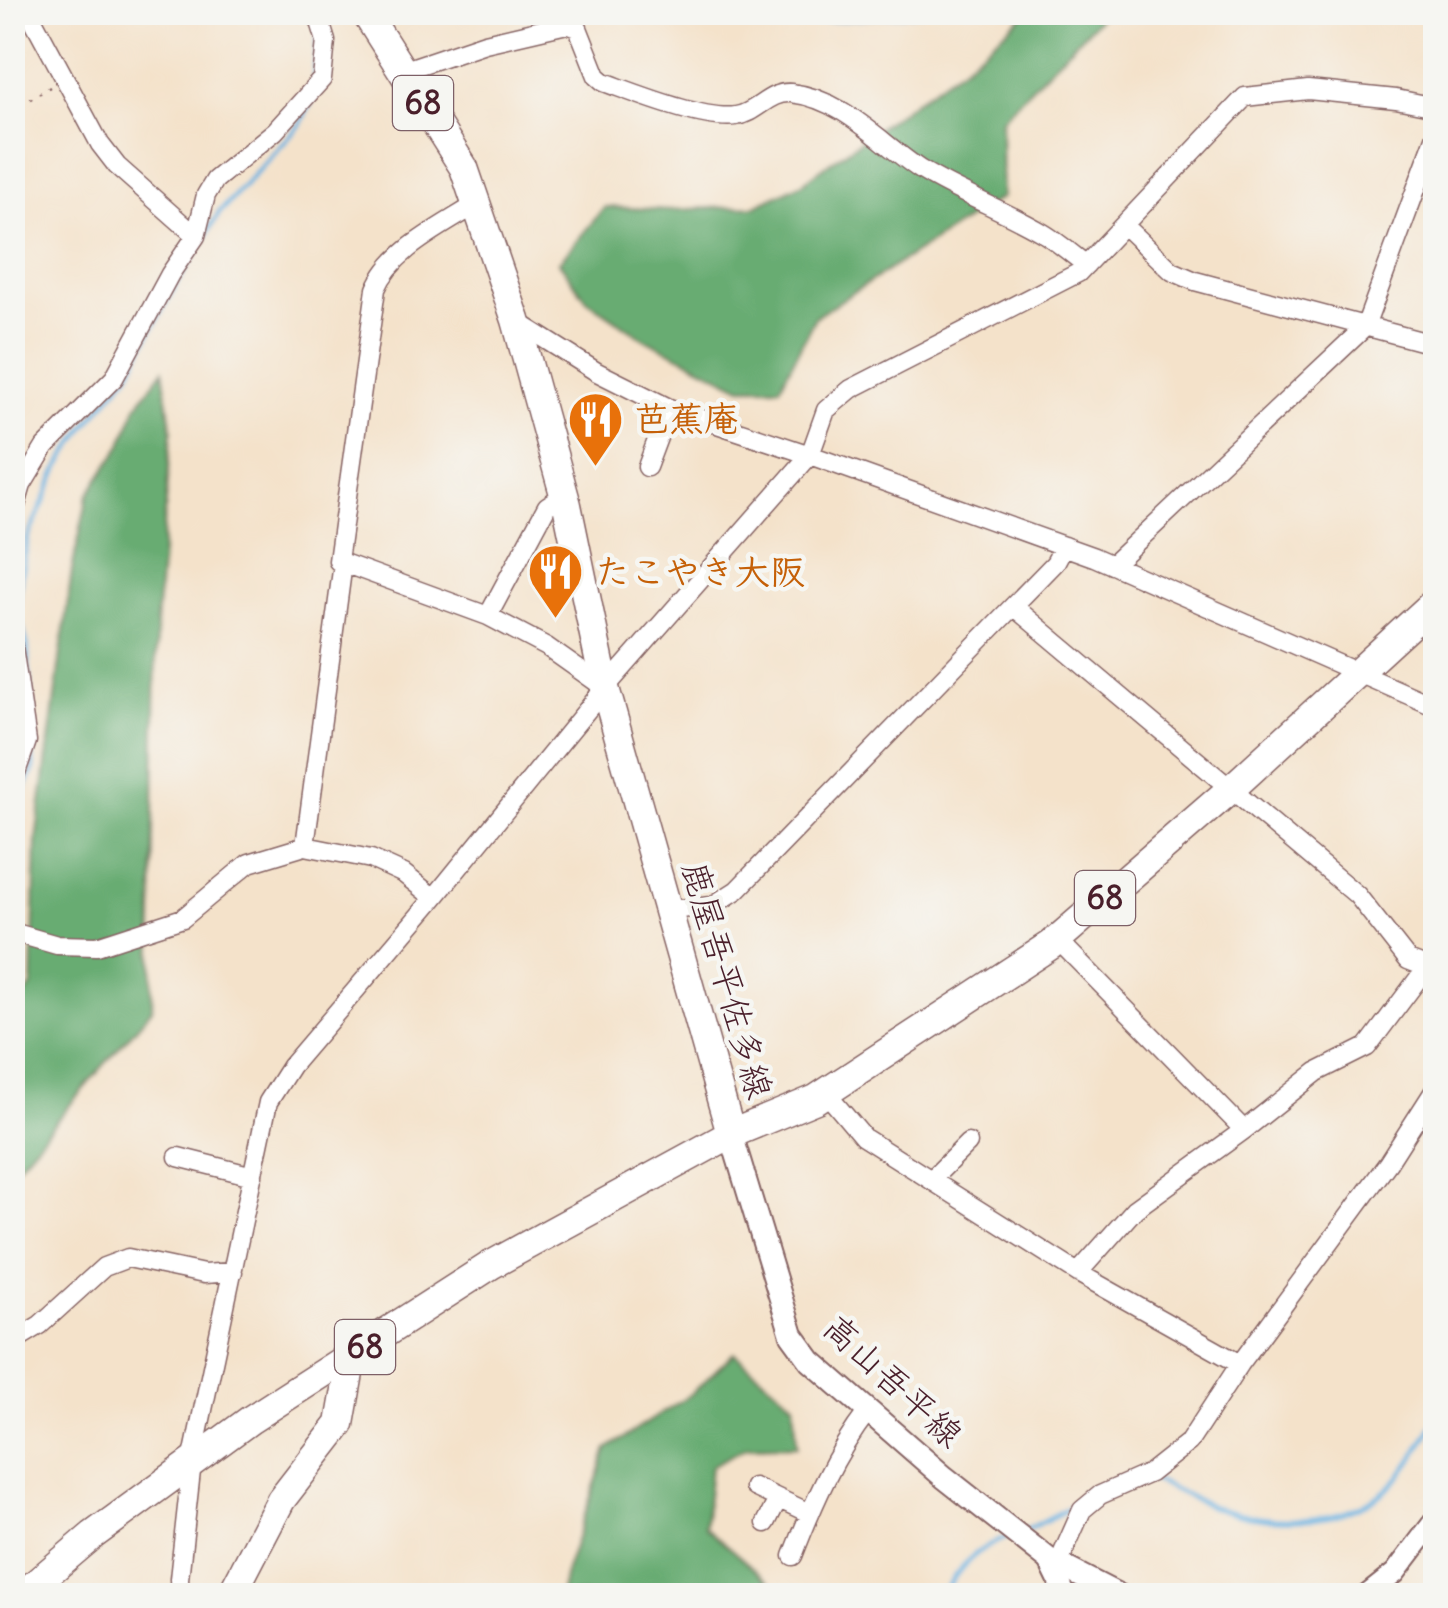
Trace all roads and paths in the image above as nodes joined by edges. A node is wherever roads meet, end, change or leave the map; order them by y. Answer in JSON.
{"nodes":[{"id":1,"x":30,"y":12,"type":"edge"},
{"id":2,"x":317,"y":12,"type":"edge"},
{"id":3,"x":365,"y":12,"type":"edge"},
{"id":4,"x":761,"y":12,"type":"edge"},
{"id":5,"x":812,"y":12,"type":"edge"},
{"id":6,"x":402,"y":71,"type":"junction"},
{"id":7,"x":62,"y":76,"type":"junction"},
{"id":8,"x":1436,"y":107,"type":"edge"},
{"id":9,"x":12,"y":110,"type":"edge"},
{"id":10,"x":1436,"y":135,"type":"edge"},
{"id":11,"x":478,"y":203,"type":"junction"},
{"id":12,"x":1124,"y":225,"type":"junction"},
{"id":13,"x":196,"y":236,"type":"junction"},
{"id":14,"x":1086,"y":265,"type":"junction"},
{"id":15,"x":516,"y":320,"type":"junction"},
{"id":16,"x":1365,"y":327,"type":"junction"},
{"id":17,"x":1436,"y":346,"type":"edge"},
{"id":18,"x":669,"y":408,"type":"junction"},
{"id":19,"x":810,"y":454,"type":"junction"},
{"id":20,"x":646,"y":467,"type":"dead end"},
{"id":21,"x":564,"y":495,"type":"junction"},
{"id":22,"x":12,"y":519,"type":"edge"},
{"id":23,"x":1064,"y":546,"type":"junction"},
{"id":24,"x":343,"y":563,"type":"junction"},
{"id":25,"x":1112,"y":565,"type":"junction"},
{"id":26,"x":1436,"y":600,"type":"edge"},
{"id":27,"x":1013,"y":606,"type":"junction"},
{"id":28,"x":488,"y":616,"type":"junction"},
{"id":29,"x":12,"y":640,"type":"edge"},
{"id":30,"x":1357,"y":672,"type":"junction"},
{"id":31,"x":605,"y":688,"type":"junction"},
{"id":32,"x":1436,"y":707,"type":"edge"},
{"id":33,"x":12,"y":784,"type":"edge"},
{"id":34,"x":1232,"y":788,"type":"junction"},
{"id":35,"x":305,"y":846,"type":"junction"},
{"id":36,"x":434,"y":898,"type":"junction"},
{"id":37,"x":669,"y":910,"type":"junction"},
{"id":38,"x":12,"y":932,"type":"edge"},
{"id":39,"x":1057,"y":940,"type":"junction"},
{"id":40,"x":1431,"y":969,"type":"edge"},
{"id":41,"x":1436,"y":1088,"type":"edge"},
{"id":42,"x":826,"y":1093,"type":"junction"},
{"id":43,"x":1244,"y":1130,"type":"junction"},
{"id":44,"x":731,"y":1134,"type":"junction"},
{"id":45,"x":968,"y":1143,"type":"dead end"},
{"id":46,"x":178,"y":1157,"type":"dead end"},
{"id":47,"x":253,"y":1176,"type":"junction"},
{"id":48,"x":931,"y":1180,"type":"junction"},
{"id":49,"x":233,"y":1272,"type":"junction"},
{"id":50,"x":1078,"y":1273,"type":"junction"},
{"id":51,"x":12,"y":1342,"type":"edge"},
{"id":52,"x":352,"y":1356,"type":"junction"},
{"id":53,"x":1240,"y":1364,"type":"junction"},
{"id":54,"x":868,"y":1410,"type":"junction"},
{"id":55,"x":192,"y":1462,"type":"junction"},
{"id":56,"x":754,"y":1487,"type":"dead end"},
{"id":57,"x":778,"y":1499,"type":"junction"},
{"id":58,"x":809,"y":1513,"type":"junction"},
{"id":59,"x":1436,"y":1519,"type":"edge"},
{"id":60,"x":766,"y":1522,"type":"dead end"},
{"id":61,"x":793,"y":1556,"type":"dead end"},
{"id":62,"x":1053,"y":1562,"type":"junction"},
{"id":63,"x":21,"y":1596,"type":"edge"},
{"id":64,"x":180,"y":1596,"type":"edge"},
{"id":65,"x":231,"y":1596,"type":"edge"},
{"id":66,"x":1066,"y":1596,"type":"edge"},
{"id":67,"x":1120,"y":1596,"type":"edge"},
{"id":68,"x":1366,"y":1596,"type":"edge"}],
"edges":[{"from":1,"to":7,"type":"street"},
{"from":2,"to":13,"type":"street"},
{"from":3,"to":6,"type":"main road","name":"鹿屋吾平佐多線","number":"68"},
{"from":4,"to":5,"type":"street"},
{"from":6,"to":11,"type":"main road","name":"鹿屋吾平佐多線","number":"68"},
{"from":6,"to":14,"type":"street"},
{"from":7,"to":9,"type":"path"},
{"from":7,"to":13,"type":"street"},
{"from":8,"to":12,"type":"street"},
{"from":10,"to":16,"type":"street"},
{"from":11,"to":15,"type":"main road","name":"鹿屋吾平佐多線","number":"68"},
{"from":11,"to":24,"type":"street"},
{"from":12,"to":14,"type":"street"},
{"from":12,"to":16,"type":"street"},
{"from":13,"to":22,"type":"street"},
{"from":14,"to":19,"type":"street"},
{"from":15,"to":18,"type":"street"},
{"from":15,"to":21,"type":"main road","name":"鹿屋吾平佐多線","number":"68"},
{"from":16,"to":17,"type":"street"},
{"from":16,"to":25,"type":"street"},
{"from":18,"to":19,"type":"street"},
{"from":18,"to":20,"type":"street"},
{"from":19,"to":23,"type":"street"},
{"from":19,"to":31,"type":"street"},
{"from":21,"to":28,"type":"street"},
{"from":21,"to":31,"type":"main road","name":"鹿屋吾平佐多線","number":"68"},
{"from":23,"to":25,"type":"street"},
{"from":23,"to":27,"type":"street"},
{"from":24,"to":28,"type":"street"},
{"from":24,"to":35,"type":"street"},
{"from":25,"to":30,"type":"street"},
{"from":26,"to":30,"type":"main road","name":"鹿屋吾平佐多線","number":"68"},
{"from":27,"to":34,"type":"street"},
{"from":27,"to":37,"type":"street"},
{"from":28,"to":31,"type":"street"},
{"from":29,"to":33,"type":"street"},
{"from":30,"to":32,"type":"street"},
{"from":30,"to":34,"type":"main road","name":"鹿屋吾平佐多線","number":"68"},
{"from":31,"to":36,"type":"street"},
{"from":31,"to":37,"type":"main road","name":"鹿屋吾平佐多線","number":"68"},
{"from":34,"to":39,"type":"main road","name":"鹿屋吾平佐多線","number":"68"},
{"from":34,"to":40,"type":"street"},
{"from":35,"to":36,"type":"street"},
{"from":35,"to":38,"type":"street"},
{"from":36,"to":47,"type":"street"},
{"from":37,"to":44,"type":"main road","name":"鹿屋吾平佐多線","number":"68"},
{"from":39,"to":42,"type":"main road","name":"鹿屋吾平佐多線","number":"68"},
{"from":39,"to":43,"type":"street"},
{"from":40,"to":43,"type":"street"},
{"from":41,"to":53,"type":"street"},
{"from":42,"to":44,"type":"main road","name":"鹿屋吾平佐多線","number":"68"},
{"from":42,"to":48,"type":"street"},
{"from":43,"to":50,"type":"street"},
{"from":44,"to":52,"type":"main road","number":"68"},
{"from":44,"to":54,"type":"main road","name":"高山吾平線"},
{"from":45,"to":48,"type":"street"},
{"from":46,"to":47,"type":"street"},
{"from":47,"to":49,"type":"street"},
{"from":48,"to":50,"type":"street"},
{"from":49,"to":51,"type":"street"},
{"from":49,"to":55,"type":"street"},
{"from":50,"to":53,"type":"street"},
{"from":52,"to":55,"type":"main road","number":"68"},
{"from":52,"to":65,"type":"main road","number":"68"},
{"from":53,"to":62,"type":"street"},
{"from":54,"to":58,"type":"street"},
{"from":54,"to":62,"type":"main road","name":"高山吾平線"},
{"from":55,"to":63,"type":"main road","number":"68"},
{"from":55,"to":64,"type":"street"},
{"from":56,"to":57,"type":"street"},
{"from":57,"to":58,"type":"street"},
{"from":57,"to":60,"type":"street"},
{"from":58,"to":61,"type":"street"},
{"from":59,"to":68,"type":"street"},
{"from":62,"to":66,"type":"street"},
{"from":62,"to":67,"type":"main road","name":"高山吾平線"}]}
